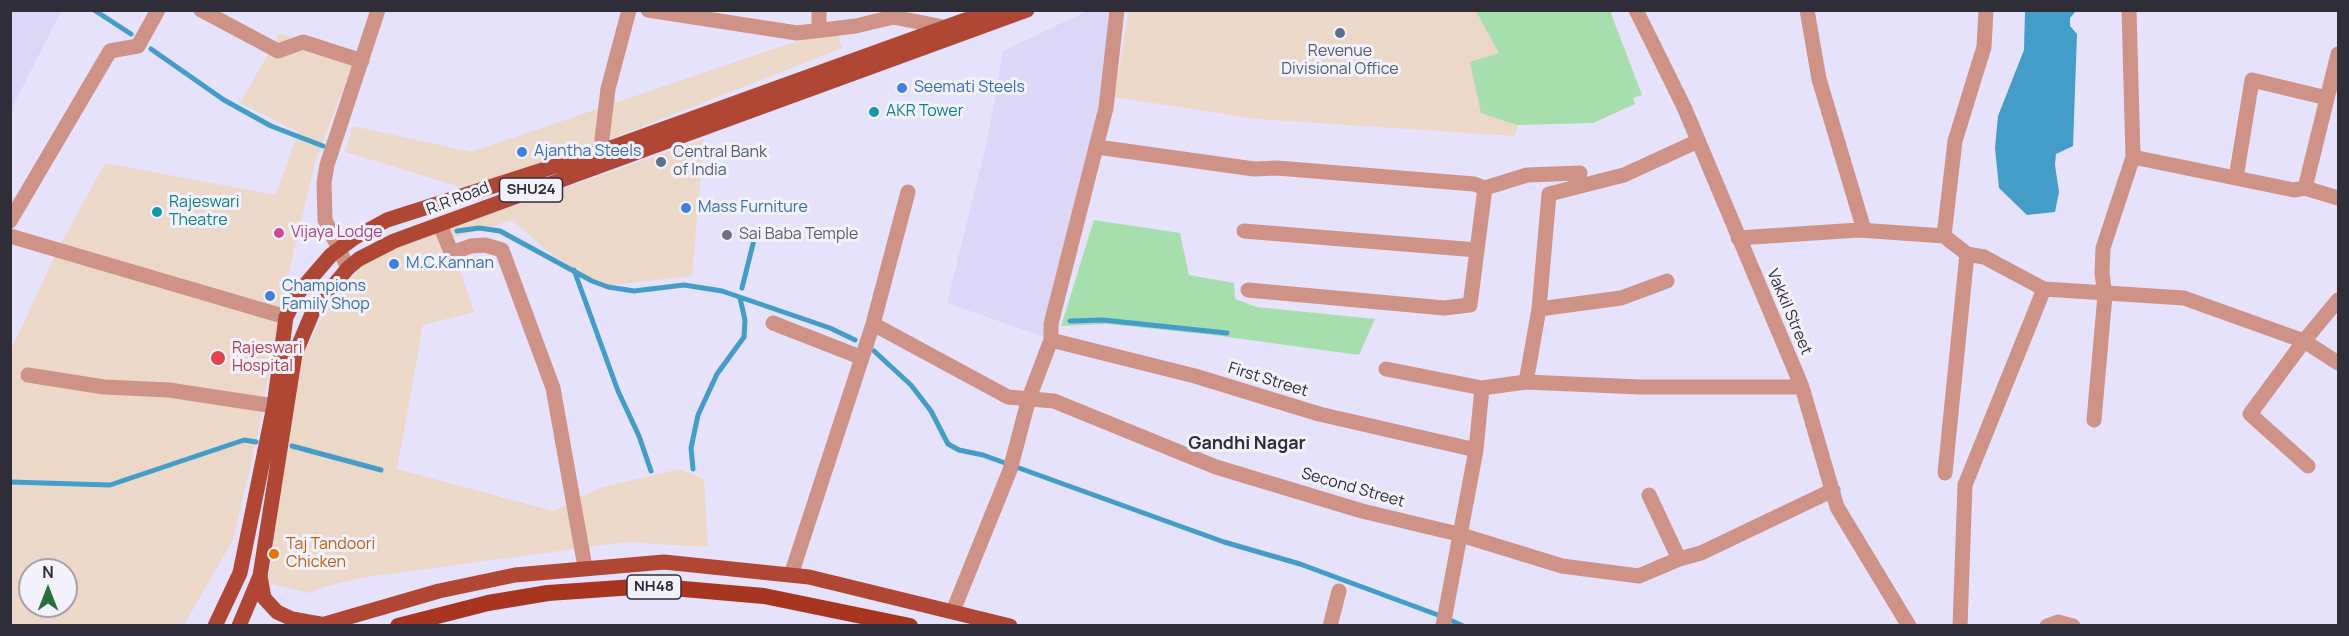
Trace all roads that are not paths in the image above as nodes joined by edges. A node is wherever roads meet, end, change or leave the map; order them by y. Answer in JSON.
{"nodes":[{"id":1,"x":158,"y":10,"type":"edge"},
{"id":2,"x":201,"y":10,"type":"edge"},
{"id":3,"x":378,"y":10,"type":"edge"},
{"id":4,"x":629,"y":10,"type":"edge"},
{"id":5,"x":648,"y":10,"type":"edge"},
{"id":6,"x":819,"y":10,"type":"edge"},
{"id":7,"x":993,"y":10,"type":"edge"},
{"id":8,"x":1027,"y":10,"type":"edge"},
{"id":9,"x":1118,"y":10,"type":"edge"},
{"id":10,"x":1636,"y":10,"type":"edge"},
{"id":11,"x":1808,"y":10,"type":"edge"},
{"id":12,"x":1986,"y":10,"type":"edge"},
{"id":13,"x":2128,"y":10,"type":"edge"},
{"id":14,"x":699,"y":14,"type":"edge"},
{"id":15,"x":949,"y":28,"type":"junction"},
{"id":16,"x":819,"y":30,"type":"junction"},
{"id":17,"x":2338,"y":54,"type":"edge"},
{"id":18,"x":362,"y":61,"type":"junction"},
{"id":19,"x":2327,"y":98,"type":"junction"},
{"id":20,"x":602,"y":139,"type":"dead end"},
{"id":21,"x":1698,"y":141,"type":"junction"},
{"id":22,"x":1097,"y":147,"type":"junction"},
{"id":23,"x":2133,"y":158,"type":"junction"},
{"id":24,"x":1580,"y":173,"type":"dead end"},
{"id":25,"x":2236,"y":178,"type":"junction"},
{"id":26,"x":1485,"y":188,"type":"junction"},
{"id":27,"x":2305,"y":188,"type":"junction"},
{"id":28,"x":908,"y":192,"type":"dead end"},
{"id":29,"x":2338,"y":198,"type":"edge"},
{"id":30,"x":10,"y":220,"type":"edge"},
{"id":31,"x":440,"y":225,"type":"junction"},
{"id":32,"x":1864,"y":230,"type":"junction"},
{"id":33,"x":1244,"y":231,"type":"dead end"},
{"id":34,"x":10,"y":236,"type":"edge"},
{"id":35,"x":1944,"y":236,"type":"junction"},
{"id":36,"x":1738,"y":238,"type":"junction"},
{"id":37,"x":339,"y":249,"type":"junction"},
{"id":38,"x":1477,"y":250,"type":"junction"},
{"id":39,"x":1967,"y":254,"type":"junction"},
{"id":40,"x":348,"y":268,"type":"junction"},
{"id":41,"x":1667,"y":282,"type":"dead end"},
{"id":42,"x":2044,"y":289,"type":"junction"},
{"id":43,"x":1248,"y":290,"type":"dead end"},
{"id":44,"x":2104,"y":293,"type":"junction"},
{"id":45,"x":2338,"y":300,"type":"edge"},
{"id":46,"x":1539,"y":309,"type":"junction"},
{"id":47,"x":286,"y":317,"type":"junction"},
{"id":48,"x":773,"y":322,"type":"dead end"},
{"id":49,"x":873,"y":324,"type":"junction"},
{"id":50,"x":1051,"y":340,"type":"junction"},
{"id":51,"x":2304,"y":341,"type":"junction"},
{"id":52,"x":860,"y":357,"type":"junction"},
{"id":53,"x":2338,"y":363,"type":"edge"},
{"id":54,"x":1386,"y":369,"type":"dead end"},
{"id":55,"x":28,"y":375,"type":"dead end"},
{"id":56,"x":1526,"y":382,"type":"junction"},
{"id":57,"x":1802,"y":387,"type":"junction"},
{"id":58,"x":1482,"y":388,"type":"junction"},
{"id":59,"x":1029,"y":398,"type":"junction"},
{"id":60,"x":274,"y":406,"type":"junction"},
{"id":61,"x":2094,"y":420,"type":"dead end"},
{"id":62,"x":1476,"y":450,"type":"junction"},
{"id":63,"x":2308,"y":466,"type":"dead end"},
{"id":64,"x":1945,"y":473,"type":"dead end"},
{"id":65,"x":1833,"y":490,"type":"junction"},
{"id":66,"x":1649,"y":495,"type":"dead end"},
{"id":67,"x":1458,"y":534,"type":"junction"},
{"id":68,"x":1679,"y":559,"type":"junction"},
{"id":69,"x":585,"y":567,"type":"junction"},
{"id":70,"x":791,"y":575,"type":"junction"},
{"id":71,"x":260,"y":576,"type":"junction"},
{"id":72,"x":1339,"y":591,"type":"dead end"},
{"id":73,"x":952,"y":611,"type":"junction"},
{"id":74,"x":319,"y":625,"type":"edge"},
{"id":75,"x":215,"y":626,"type":"edge"},
{"id":76,"x":239,"y":626,"type":"edge"},
{"id":77,"x":398,"y":626,"type":"edge"},
{"id":78,"x":910,"y":626,"type":"edge"},
{"id":79,"x":1010,"y":626,"type":"edge"},
{"id":80,"x":1329,"y":626,"type":"edge"},
{"id":81,"x":1443,"y":626,"type":"edge"},
{"id":82,"x":1909,"y":626,"type":"edge"},
{"id":83,"x":1960,"y":626,"type":"edge"},
{"id":84,"x":2048,"y":626,"type":"edge"},
{"id":85,"x":2073,"y":626,"type":"edge"}],
"edges":[{"from":1,"to":30,"type":"street"},
{"from":2,"to":18,"type":"street"},
{"from":3,"to":18,"type":"street"},
{"from":4,"to":20,"type":"street"},
{"from":5,"to":14,"type":"street"},
{"from":6,"to":16,"type":"street"},
{"from":7,"to":15,"type":"main road","name":"R.R Road","number":"SHU24"},
{"from":8,"to":31,"type":"main road","name":"R.R Road","number":"SHU24"},
{"from":9,"to":22,"type":"street"},
{"from":10,"to":21,"type":"street","name":"Vakkil Street"},
{"from":11,"to":32,"type":"street"},
{"from":12,"to":35,"type":"street"},
{"from":13,"to":23,"type":"street"},
{"from":14,"to":16,"type":"street"},
{"from":15,"to":16,"type":"street"},
{"from":15,"to":37,"type":"main road","name":"R.R Road","number":"SHU24"},
{"from":17,"to":19,"type":"street"},
{"from":18,"to":37,"type":"street"},
{"from":19,"to":25,"type":"street"},
{"from":19,"to":27,"type":"street"},
{"from":21,"to":36,"type":"street","name":"Vakkil Street"},
{"from":21,"to":46,"type":"street"},
{"from":22,"to":26,"type":"street"},
{"from":22,"to":50,"type":"street"},
{"from":23,"to":25,"type":"street"},
{"from":23,"to":44,"type":"street"},
{"from":24,"to":26,"type":"street"},
{"from":25,"to":27,"type":"street"},
{"from":26,"to":38,"type":"street"},
{"from":27,"to":29,"type":"street"},
{"from":28,"to":49,"type":"street"},
{"from":31,"to":40,"type":"main road","name":"R.R Road","number":"SHU24"},
{"from":31,"to":69,"type":"street"},
{"from":32,"to":35,"type":"street"},
{"from":32,"to":36,"type":"street"},
{"from":33,"to":38,"type":"street"},
{"from":34,"to":47,"type":"street"},
{"from":35,"to":39,"type":"street"},
{"from":36,"to":57,"type":"street","name":"Vakkil Street"},
{"from":37,"to":40,"type":"street"},
{"from":37,"to":47,"type":"main road","name":"R.R Road","number":"SHU24"},
{"from":38,"to":43,"type":"street"},
{"from":39,"to":42,"type":"street"},
{"from":39,"to":64,"type":"street"},
{"from":40,"to":71,"type":"main road","name":"R.R Road","number":"SHU24"},
{"from":41,"to":46,"type":"street"},
{"from":42,"to":44,"type":"street"},
{"from":42,"to":83,"type":"street"},
{"from":44,"to":51,"type":"street"},
{"from":44,"to":61,"type":"street"},
{"from":45,"to":51,"type":"street"},
{"from":46,"to":56,"type":"street"},
{"from":47,"to":60,"type":"main road","name":"R.R Road","number":"SHU24"},
{"from":48,"to":52,"type":"street"},
{"from":49,"to":52,"type":"street"},
{"from":49,"to":59,"type":"street","name":"Second Street"},
{"from":50,"to":59,"type":"street"},
{"from":50,"to":62,"type":"street","name":"First Street"},
{"from":51,"to":53,"type":"street"},
{"from":51,"to":63,"type":"street"},
{"from":52,"to":70,"type":"street"},
{"from":54,"to":58,"type":"street"},
{"from":55,"to":60,"type":"street"},
{"from":56,"to":57,"type":"street"},
{"from":56,"to":58,"type":"street"},
{"from":57,"to":65,"type":"street","name":"Vakkil Street"},
{"from":58,"to":62,"type":"street"},
{"from":59,"to":67,"type":"street","name":"Second Street"},
{"from":59,"to":73,"type":"street"},
{"from":60,"to":75,"type":"main road","name":"R.R Road","number":"SHU24"},
{"from":62,"to":67,"type":"street"},
{"from":65,"to":68,"type":"street","name":"Second Street"},
{"from":65,"to":82,"type":"street","name":"Vakkil Street"},
{"from":66,"to":68,"type":"street"},
{"from":67,"to":68,"type":"street","name":"Second Street"},
{"from":67,"to":81,"type":"street"},
{"from":69,"to":70,"type":"main road"},
{"from":69,"to":74,"type":"main road"},
{"from":70,"to":73,"type":"main road"},
{"from":71,"to":74,"type":"main road"},
{"from":71,"to":76,"type":"main road"},
{"from":72,"to":80,"type":"street"},
{"from":73,"to":79,"type":"main road"},
{"from":77,"to":78,"type":"highway","number":"NH48"},
{"from":84,"to":85,"type":"street"}]}
